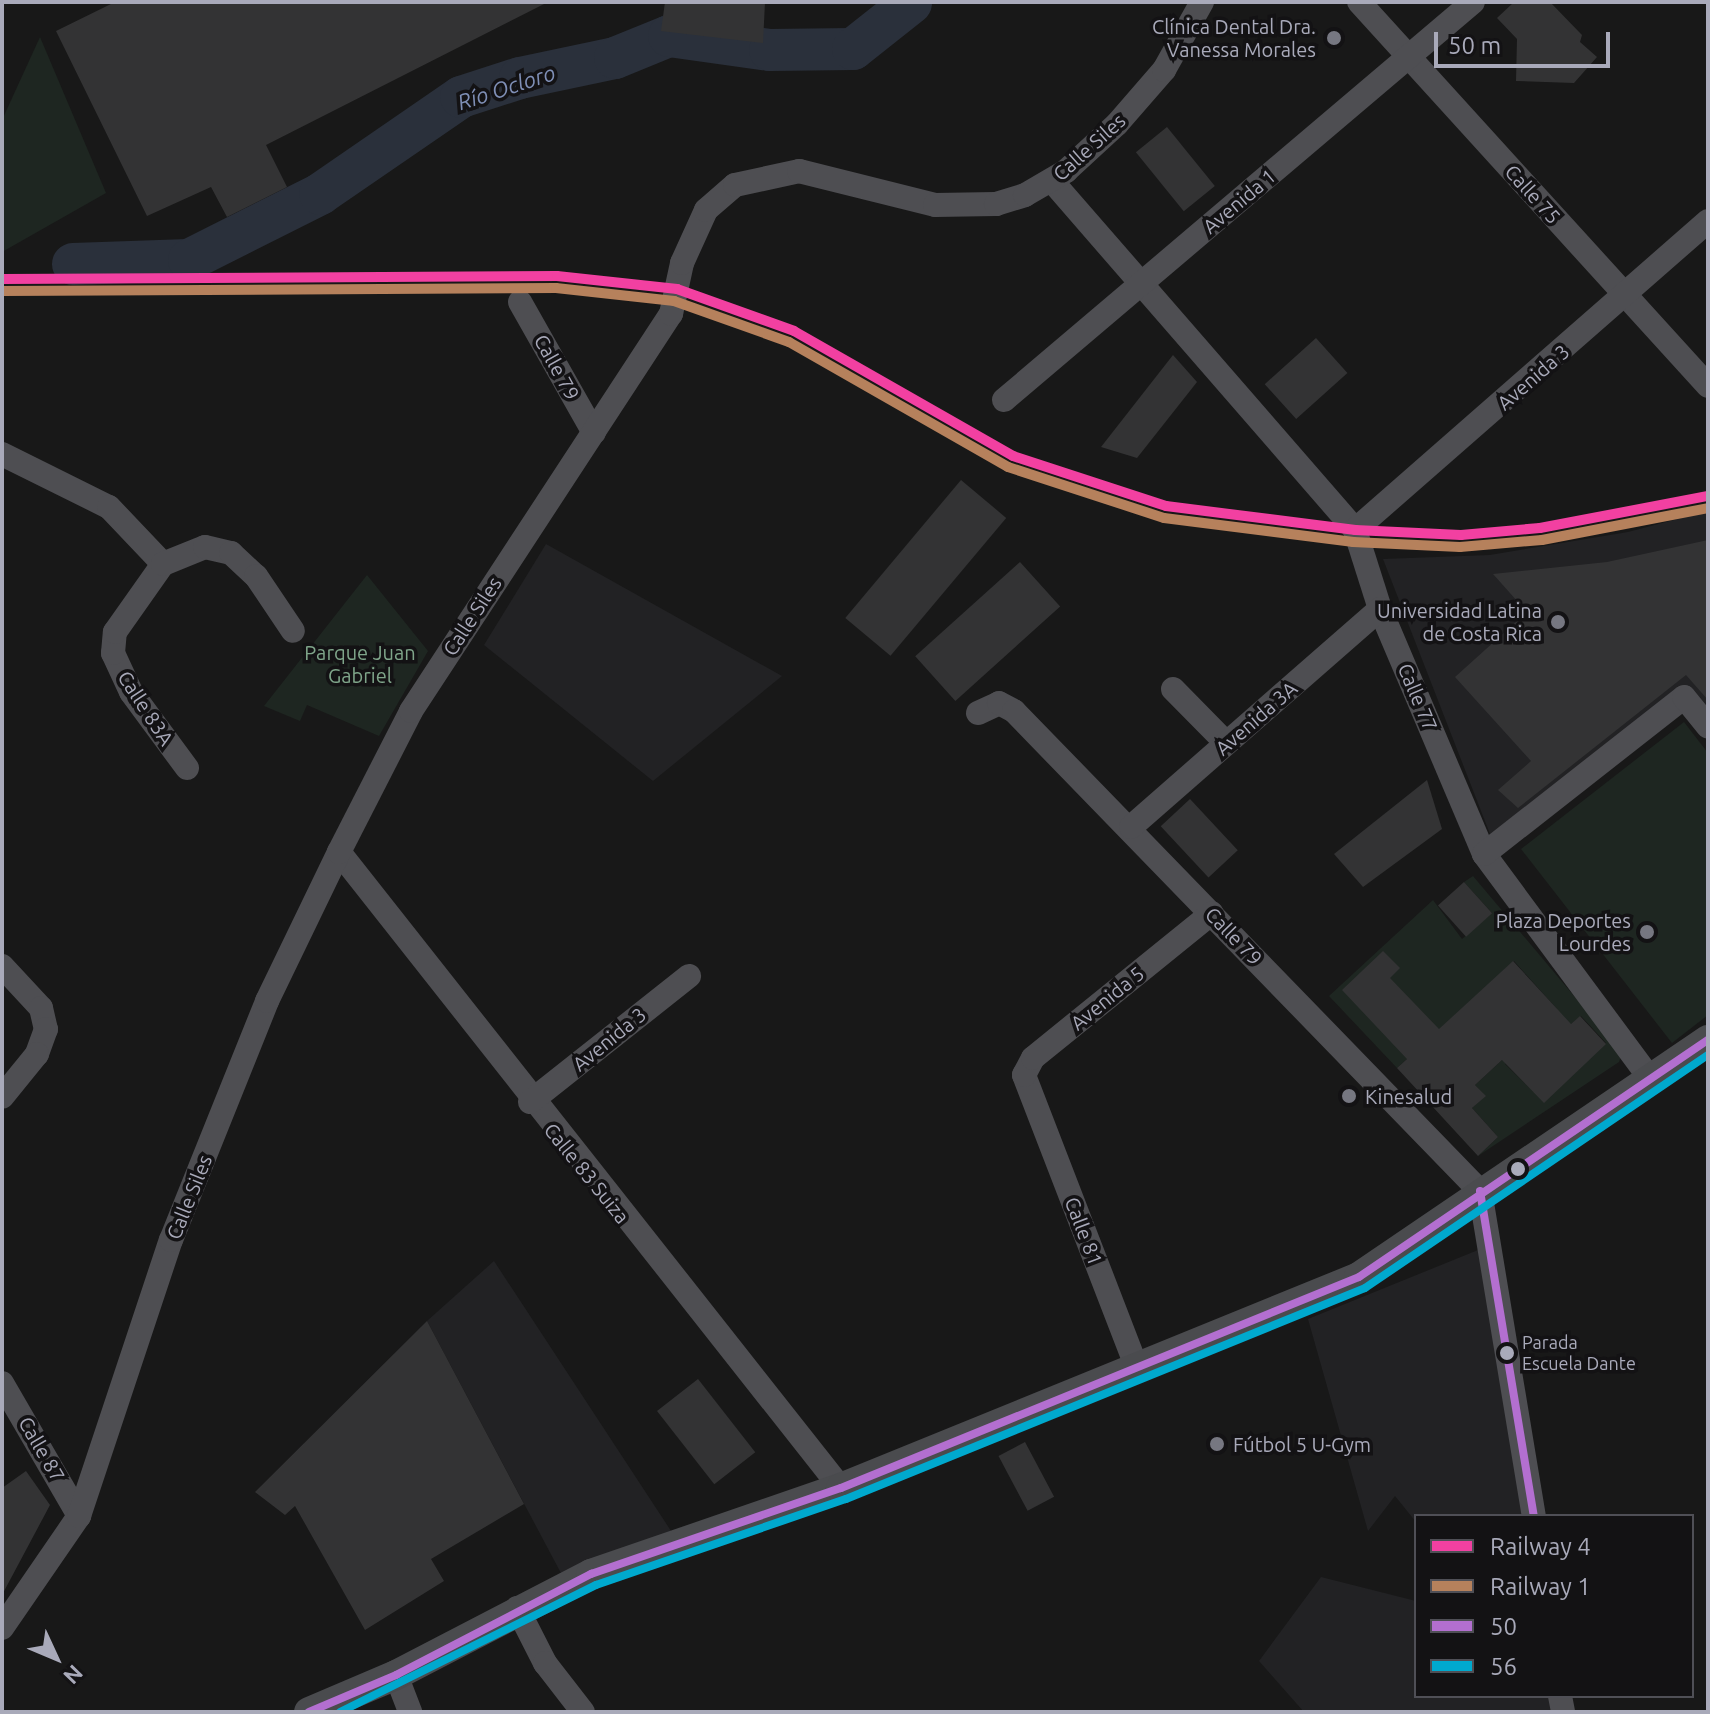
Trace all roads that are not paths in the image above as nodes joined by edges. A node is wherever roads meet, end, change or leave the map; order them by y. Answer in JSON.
{"nodes":[{"id":1,"x":1202,"y":2,"type":"edge"},
{"id":2,"x":1359,"y":2,"type":"edge"},
{"id":3,"x":1473,"y":2,"type":"edge"},
{"id":4,"x":1410,"y":56,"type":"junction"},
{"id":5,"x":1052,"y":181,"type":"junction"},
{"id":6,"x":1708,"y":221,"type":"edge"},
{"id":7,"x":1142,"y":284,"type":"junction"},
{"id":8,"x":1625,"y":298,"type":"junction"},
{"id":9,"x":520,"y":302,"type":"dead end"},
{"id":10,"x":1708,"y":386,"type":"edge"},
{"id":11,"x":1004,"y":400,"type":"dead end"},
{"id":12,"x":594,"y":433,"type":"junction"},
{"id":13,"x":2,"y":454,"type":"edge"},
{"id":14,"x":1355,"y":530,"type":"junction"},
{"id":15,"x":163,"y":564,"type":"junction"},
{"id":16,"x":1380,"y":609,"type":"junction"},
{"id":17,"x":293,"y":631,"type":"dead end"},
{"id":18,"x":1173,"y":689,"type":"dead end"},
{"id":19,"x":978,"y":713,"type":"dead end"},
{"id":20,"x":1708,"y":727,"type":"edge"},
{"id":21,"x":1226,"y":743,"type":"junction"},
{"id":22,"x":187,"y":768,"type":"dead end"},
{"id":23,"x":1131,"y":827,"type":"junction"},
{"id":24,"x":339,"y":852,"type":"junction"},
{"id":25,"x":1484,"y":854,"type":"junction"},
{"id":26,"x":1212,"y":913,"type":"junction"},
{"id":27,"x":2,"y":966,"type":"edge"},
{"id":28,"x":689,"y":976,"type":"dead end"},
{"id":29,"x":1708,"y":1040,"type":"edge"},
{"id":30,"x":1649,"y":1077,"type":"junction"},
{"id":31,"x":1030,"y":1095,"type":"joint"},
{"id":32,"x":2,"y":1097,"type":"edge"},
{"id":33,"x":530,"y":1102,"type":"junction"},
{"id":34,"x":1480,"y":1191,"type":"junction"},
{"id":35,"x":1137,"y":1368,"type":"junction"},
{"id":36,"x":2,"y":1383,"type":"edge"},
{"id":37,"x":841,"y":1488,"type":"junction"},
{"id":38,"x":1534,"y":1514,"type":"edge"},
{"id":39,"x":79,"y":1516,"type":"junction"},
{"id":40,"x":517,"y":1608,"type":"junction"},
{"id":41,"x":2,"y":1628,"type":"edge"},
{"id":42,"x":396,"y":1675,"type":"junction"},
{"id":43,"x":309,"y":1712,"type":"edge"},
{"id":44,"x":410,"y":1712,"type":"edge"},
{"id":45,"x":583,"y":1712,"type":"edge"}],
"edges":[{"from":1,"to":5,"type":"street","name":"Calle Siles"},
{"from":2,"to":4,"type":"street","name":"Calle 75"},
{"from":3,"to":4,"type":"street","name":"Avenida 1"},
{"from":4,"to":7,"type":"street","name":"Avenida 1"},
{"from":4,"to":8,"type":"street","name":"Calle 75"},
{"from":5,"to":7,"type":"street","name":"Calle 77"},
{"from":5,"to":12,"type":"street","name":"Calle Siles"},
{"from":6,"to":8,"type":"street","name":"Avenida 3"},
{"from":7,"to":11,"type":"street","name":"Avenida 1"},
{"from":7,"to":14,"type":"street","name":"Calle 77"},
{"from":8,"to":10,"type":"street","name":"Calle 75"},
{"from":8,"to":14,"type":"street","name":"Avenida 3"},
{"from":9,"to":12,"type":"street","name":"Calle 79"},
{"from":12,"to":24,"type":"street","name":"Calle Siles"},
{"from":13,"to":15,"type":"street"},
{"from":14,"to":16,"type":"street","name":"Calle 77"},
{"from":15,"to":17,"type":"street"},
{"from":15,"to":22,"type":"street","name":"Calle 83A"},
{"from":16,"to":21,"type":"street","name":"Avenida 3A"},
{"from":16,"to":25,"type":"street","name":"Calle 77"},
{"from":18,"to":21,"type":"street"},
{"from":19,"to":23,"type":"street","name":"Calle 79"},
{"from":20,"to":25,"type":"street"},
{"from":21,"to":23,"type":"street","name":"Avenida 3A"},
{"from":23,"to":26,"type":"street","name":"Calle 79"},
{"from":24,"to":33,"type":"street","name":"Calle 83 Suiza"},
{"from":24,"to":39,"type":"street","name":"Calle Siles"},
{"from":25,"to":30,"type":"street","name":"Calle 77"},
{"from":26,"to":31,"type":"street","name":"Avenida 5"},
{"from":26,"to":34,"type":"street","name":"Calle 79"},
{"from":27,"to":32,"type":"street"},
{"from":28,"to":33,"type":"street","name":"Avenida 3"},
{"from":29,"to":30,"type":"main road"},
{"from":30,"to":34,"type":"main road"},
{"from":31,"to":35,"type":"street","name":"Calle 81"},
{"from":33,"to":37,"type":"street","name":"Calle 83 Suiza"},
{"from":34,"to":35,"type":"main road"},
{"from":34,"to":38,"type":"street"},
{"from":35,"to":37,"type":"main road"},
{"from":36,"to":39,"type":"street","name":"Calle 87"},
{"from":37,"to":40,"type":"main road"},
{"from":39,"to":41,"type":"street","name":"Calle Siles"},
{"from":40,"to":42,"type":"main road"},
{"from":40,"to":45,"type":"street"},
{"from":42,"to":43,"type":"main road"},
{"from":42,"to":44,"type":"street"}]}
